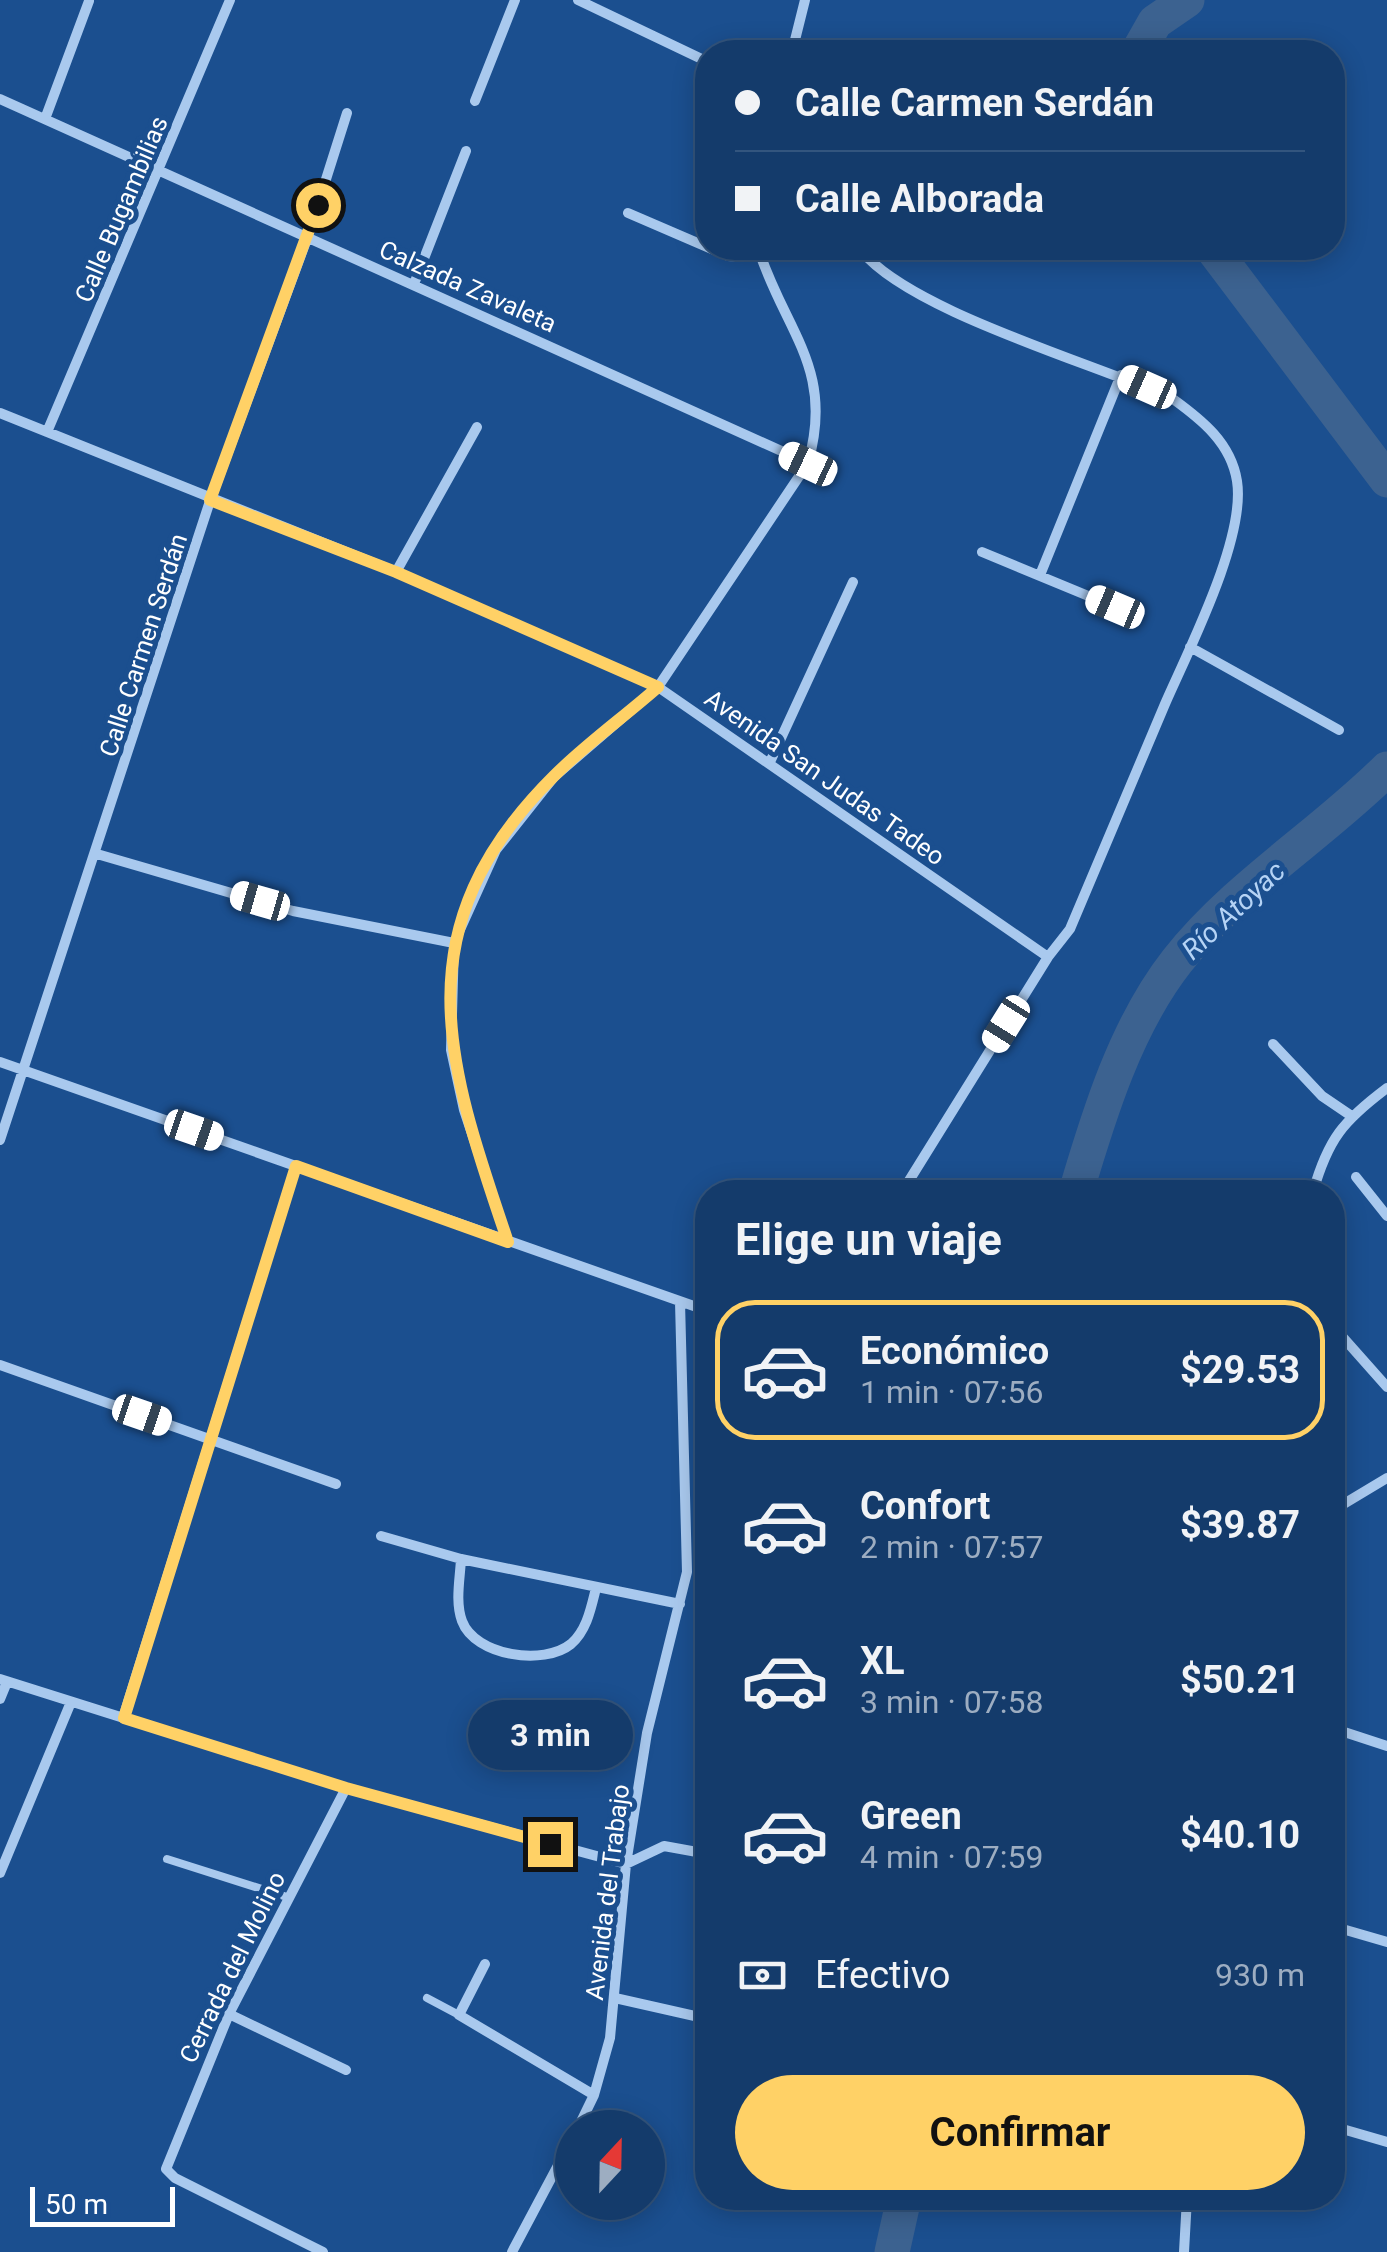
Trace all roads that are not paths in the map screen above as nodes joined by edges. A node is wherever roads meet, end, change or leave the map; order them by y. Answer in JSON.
{"nodes":[{"id":1,"x":230,"y":0,"type":"edge"},
{"id":2,"x":515,"y":0,"type":"edge"},
{"id":3,"x":806,"y":0,"type":"edge"},
{"id":4,"x":88,"y":1,"type":"edge"},
{"id":5,"x":582,"y":1,"type":"edge"},
{"id":6,"x":795,"y":40,"type":"edge"},
{"id":7,"x":695,"y":56,"type":"edge"},
{"id":8,"x":0,"y":99,"type":"edge"},
{"id":9,"x":475,"y":101,"type":"dead end"},
{"id":10,"x":347,"y":112,"type":"dead end"},
{"id":11,"x":45,"y":119,"type":"junction"},
{"id":12,"x":466,"y":151,"type":"dead end"},
{"id":13,"x":160,"y":169,"type":"junction"},
{"id":14,"x":628,"y":213,"type":"dead end"},
{"id":15,"x":308,"y":236,"type":"junction"},
{"id":16,"x":695,"y":242,"type":"edge"},
{"id":17,"x":760,"y":260,"type":"edge"},
{"id":18,"x":870,"y":260,"type":"edge"},
{"id":19,"x":414,"y":284,"type":"junction"},
{"id":20,"x":1121,"y":376,"type":"junction"},
{"id":21,"x":0,"y":413,"type":"edge"},
{"id":22,"x":477,"y":427,"type":"dead end"},
{"id":23,"x":48,"y":432,"type":"junction"},
{"id":24,"x":808,"y":464,"type":"junction"},
{"id":25,"x":210,"y":500,"type":"junction"},
{"id":26,"x":982,"y":552,"type":"dead end"},
{"id":27,"x":396,"y":572,"type":"junction"},
{"id":28,"x":1040,"y":576,"type":"junction"},
{"id":29,"x":853,"y":582,"type":"dead end"},
{"id":30,"x":1115,"y":607,"type":"dead end"},
{"id":31,"x":1190,"y":647,"type":"junction"},
{"id":32,"x":658,"y":687,"type":"junction"},
{"id":33,"x":1339,"y":730,"type":"dead end"},
{"id":34,"x":770,"y":762,"type":"junction"},
{"id":35,"x":97,"y":854,"type":"junction"},
{"id":36,"x":454,"y":942,"type":"junction"},
{"id":37,"x":1048,"y":956,"type":"junction"},
{"id":38,"x":1274,"y":1044,"type":"dead end"},
{"id":39,"x":0,"y":1062,"type":"edge"},
{"id":40,"x":24,"y":1070,"type":"junction"},
{"id":41,"x":1387,"y":1088,"type":"edge"},
{"id":42,"x":1350,"y":1115,"type":"junction"},
{"id":43,"x":0,"y":1140,"type":"edge"},
{"id":44,"x":296,"y":1166,"type":"junction"},
{"id":45,"x":1356,"y":1177,"type":"dead end"},
{"id":46,"x":909,"y":1180,"type":"edge"},
{"id":47,"x":1317,"y":1180,"type":"edge"},
{"id":48,"x":1387,"y":1216,"type":"edge"},
{"id":49,"x":508,"y":1242,"type":"junction"},
{"id":50,"x":680,"y":1302,"type":"junction"},
{"id":51,"x":695,"y":1307,"type":"edge"},
{"id":52,"x":1345,"y":1340,"type":"edge"},
{"id":53,"x":0,"y":1365,"type":"edge"},
{"id":54,"x":1387,"y":1387,"type":"edge"},
{"id":55,"x":213,"y":1440,"type":"junction"},
{"id":56,"x":1387,"y":1478,"type":"edge"},
{"id":57,"x":336,"y":1484,"type":"dead end"},
{"id":58,"x":1345,"y":1503,"type":"edge"},
{"id":59,"x":382,"y":1536,"type":"dead end"},
{"id":60,"x":461,"y":1559,"type":"junction"},
{"id":61,"x":596,"y":1588,"type":"junction"},
{"id":62,"x":680,"y":1604,"type":"junction"},
{"id":63,"x":4,"y":1681,"type":"edge"},
{"id":64,"x":0,"y":1699,"type":"edge"},
{"id":65,"x":71,"y":1702,"type":"junction"},
{"id":66,"x":124,"y":1718,"type":"junction"},
{"id":67,"x":1345,"y":1732,"type":"edge"},
{"id":68,"x":1387,"y":1746,"type":"edge"},
{"id":69,"x":346,"y":1788,"type":"junction"},
{"id":70,"x":695,"y":1852,"type":"edge"},
{"id":71,"x":167,"y":1859,"type":"dead end"},
{"id":72,"x":2,"y":1860,"type":"edge"},
{"id":73,"x":626,"y":1864,"type":"junction"},
{"id":74,"x":0,"y":1873,"type":"edge"},
{"id":75,"x":287,"y":1897,"type":"junction"},
{"id":76,"x":1345,"y":1930,"type":"edge"},
{"id":77,"x":1387,"y":1942,"type":"edge"},
{"id":78,"x":485,"y":1964,"type":"dead end"},
{"id":79,"x":427,"y":1998,"type":"dead end"},
{"id":80,"x":614,"y":1998,"type":"junction"},
{"id":81,"x":229,"y":2014,"type":"junction"},
{"id":82,"x":459,"y":2015,"type":"junction"},
{"id":83,"x":695,"y":2016,"type":"edge"},
{"id":84,"x":346,"y":2070,"type":"dead end"},
{"id":85,"x":594,"y":2095,"type":"junction"},
{"id":86,"x":587,"y":2110,"type":"edge"},
{"id":87,"x":1345,"y":2130,"type":"edge"},
{"id":88,"x":1387,"y":2142,"type":"edge"},
{"id":89,"x":555,"y":2171,"type":"edge"},
{"id":90,"x":1186,"y":2210,"type":"edge"},
{"id":91,"x":324,"y":2252,"type":"edge"},
{"id":92,"x":512,"y":2252,"type":"edge"},
{"id":93,"x":1184,"y":2252,"type":"edge"}],
"edges":[{"from":1,"to":13,"type":"street","name":"Calle Bugambilias"},
{"from":2,"to":9,"type":"street"},
{"from":3,"to":6,"type":"street"},
{"from":4,"to":11,"type":"street"},
{"from":5,"to":7,"type":"street"},
{"from":8,"to":11,"type":"street","name":"Calzada Zavaleta"},
{"from":10,"to":15,"type":"street","name":"Calle Carmen Serdán"},
{"from":11,"to":13,"type":"street","name":"Calzada Zavaleta"},
{"from":12,"to":19,"type":"street"},
{"from":13,"to":15,"type":"street","name":"Calzada Zavaleta"},
{"from":13,"to":23,"type":"street","name":"Calle Bugambilias"},
{"from":14,"to":16,"type":"street"},
{"from":15,"to":19,"type":"street","name":"Calzada Zavaleta"},
{"from":15,"to":25,"type":"street","name":"Calle Carmen Serdán"},
{"from":17,"to":24,"type":"street"},
{"from":18,"to":20,"type":"street"},
{"from":19,"to":24,"type":"street","name":"Calzada Zavaleta"},
{"from":20,"to":28,"type":"street"},
{"from":20,"to":31,"type":"street"},
{"from":21,"to":23,"type":"street","name":"Avenida San Judas Tadeo"},
{"from":22,"to":27,"type":"street"},
{"from":23,"to":25,"type":"street","name":"Avenida San Judas Tadeo"},
{"from":24,"to":32,"type":"street"},
{"from":25,"to":27,"type":"street","name":"Avenida San Judas Tadeo"},
{"from":25,"to":35,"type":"street","name":"Calle Carmen Serdán"},
{"from":26,"to":28,"type":"street"},
{"from":27,"to":32,"type":"street","name":"Avenida San Judas Tadeo"},
{"from":28,"to":30,"type":"street"},
{"from":29,"to":34,"type":"street"},
{"from":31,"to":33,"type":"street"},
{"from":31,"to":37,"type":"street"},
{"from":32,"to":34,"type":"street","name":"Avenida San Judas Tadeo"},
{"from":32,"to":36,"type":"street"},
{"from":34,"to":37,"type":"street","name":"Avenida San Judas Tadeo"},
{"from":35,"to":36,"type":"street"},
{"from":35,"to":40,"type":"street","name":"Calle Carmen Serdán"},
{"from":36,"to":49,"type":"street"},
{"from":37,"to":46,"type":"street"},
{"from":38,"to":42,"type":"street"},
{"from":39,"to":40,"type":"street"},
{"from":40,"to":43,"type":"street","name":"Calle Carmen Serdán"},
{"from":40,"to":44,"type":"street"},
{"from":41,"to":42,"type":"street"},
{"from":42,"to":47,"type":"street"},
{"from":44,"to":49,"type":"street"},
{"from":44,"to":55,"type":"street"},
{"from":45,"to":48,"type":"street"},
{"from":49,"to":50,"type":"street"},
{"from":50,"to":51,"type":"street"},
{"from":50,"to":62,"type":"street","name":"Avenida del Trabajo"},
{"from":52,"to":54,"type":"street"},
{"from":53,"to":55,"type":"street"},
{"from":55,"to":57,"type":"street"},
{"from":55,"to":66,"type":"street"},
{"from":56,"to":58,"type":"street"},
{"from":59,"to":60,"type":"street"},
{"from":60,"to":61,"type":"street"},
{"from":60,"to":61,"type":"street"},
{"from":61,"to":62,"type":"street"},
{"from":62,"to":73,"type":"street","name":"Avenida del Trabajo"},
{"from":63,"to":64,"type":"street"},
{"from":63,"to":65,"type":"street"},
{"from":65,"to":66,"type":"street"},
{"from":65,"to":72,"type":"street"},
{"from":66,"to":69,"type":"street"},
{"from":67,"to":68,"type":"street"},
{"from":69,"to":73,"type":"street"},
{"from":69,"to":75,"type":"street","name":"Cerrada del Molino"},
{"from":70,"to":73,"type":"street"},
{"from":71,"to":75,"type":"lane"},
{"from":72,"to":74,"type":"street"},
{"from":73,"to":80,"type":"street","name":"Avenida del Trabajo"},
{"from":75,"to":81,"type":"street","name":"Cerrada del Molino"},
{"from":76,"to":77,"type":"street"},
{"from":78,"to":82,"type":"street"},
{"from":79,"to":82,"type":"lane"},
{"from":80,"to":83,"type":"street"},
{"from":80,"to":85,"type":"street","name":"Avenida del Trabajo"},
{"from":81,"to":84,"type":"street"},
{"from":81,"to":91,"type":"street","name":"Cerrada del Molino"},
{"from":82,"to":85,"type":"street"},
{"from":85,"to":86,"type":"street","name":"Avenida del Trabajo"},
{"from":87,"to":88,"type":"street"},
{"from":89,"to":92,"type":"street"},
{"from":90,"to":93,"type":"street"}]}
